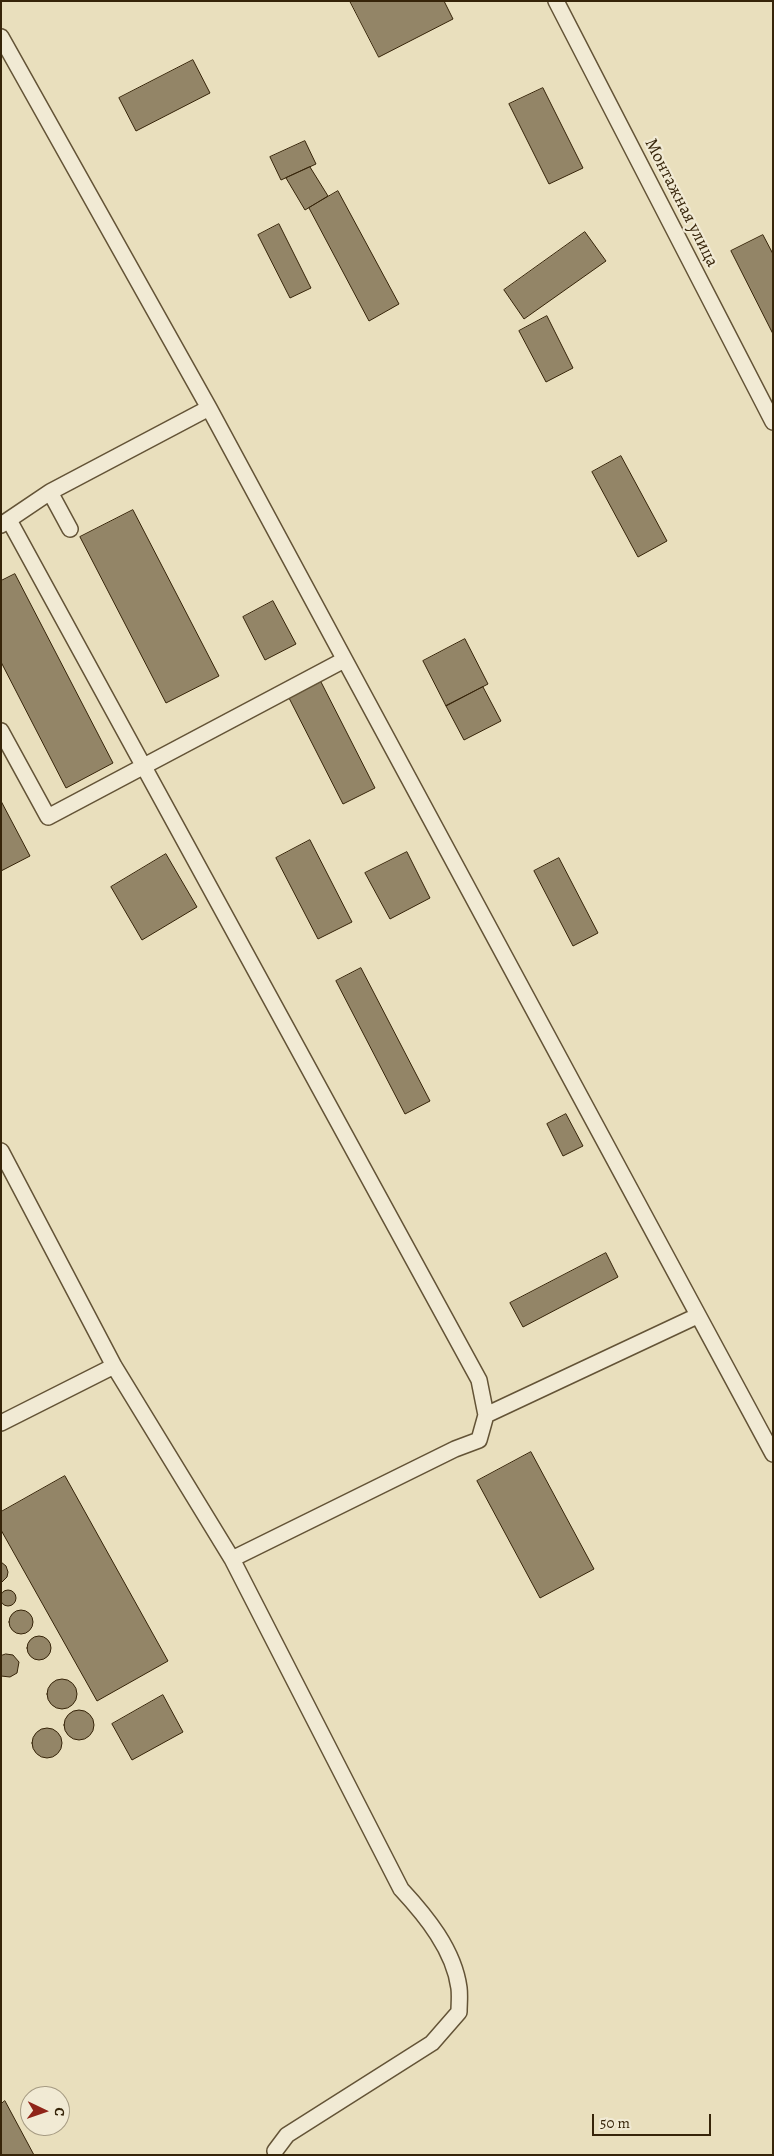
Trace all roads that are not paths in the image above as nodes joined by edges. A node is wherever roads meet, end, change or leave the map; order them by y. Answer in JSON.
{"nodes":[{"id":1,"x":556,"y":1,"type":"edge"},
{"id":2,"x":1,"y":37,"type":"edge"},
{"id":3,"x":208,"y":408,"type":"junction"},
{"id":4,"x":773,"y":422,"type":"edge"},
{"id":5,"x":50,"y":492,"type":"junction"},
{"id":6,"x":5,"y":522,"type":"edge"},
{"id":7,"x":70,"y":529,"type":"dead end"},
{"id":8,"x":344,"y":660,"type":"junction"},
{"id":9,"x":1,"y":732,"type":"edge"},
{"id":10,"x":144,"y":766,"type":"junction"},
{"id":11,"x":1,"y":1151,"type":"edge"},
{"id":12,"x":697,"y":1316,"type":"junction"},
{"id":13,"x":114,"y":1366,"type":"junction"},
{"id":14,"x":486,"y":1415,"type":"junction"},
{"id":15,"x":1,"y":1423,"type":"edge"},
{"id":16,"x":773,"y":1454,"type":"edge"},
{"id":17,"x":232,"y":1559,"type":"junction"},
{"id":18,"x":274,"y":2151,"type":"dead end"}],
"edges":[{"from":1,"to":4,"type":"street","name":"Монтажная улица"},
{"from":2,"to":3,"type":"street"},
{"from":3,"to":5,"type":"street"},
{"from":3,"to":8,"type":"street"},
{"from":5,"to":6,"type":"street"},
{"from":5,"to":7,"type":"street"},
{"from":6,"to":10,"type":"street"},
{"from":8,"to":10,"type":"street"},
{"from":8,"to":12,"type":"street"},
{"from":9,"to":10,"type":"street"},
{"from":10,"to":14,"type":"street"},
{"from":11,"to":13,"type":"street"},
{"from":12,"to":14,"type":"street"},
{"from":12,"to":16,"type":"street"},
{"from":13,"to":15,"type":"street"},
{"from":13,"to":17,"type":"street"},
{"from":14,"to":17,"type":"street"},
{"from":17,"to":18,"type":"street"}]}
